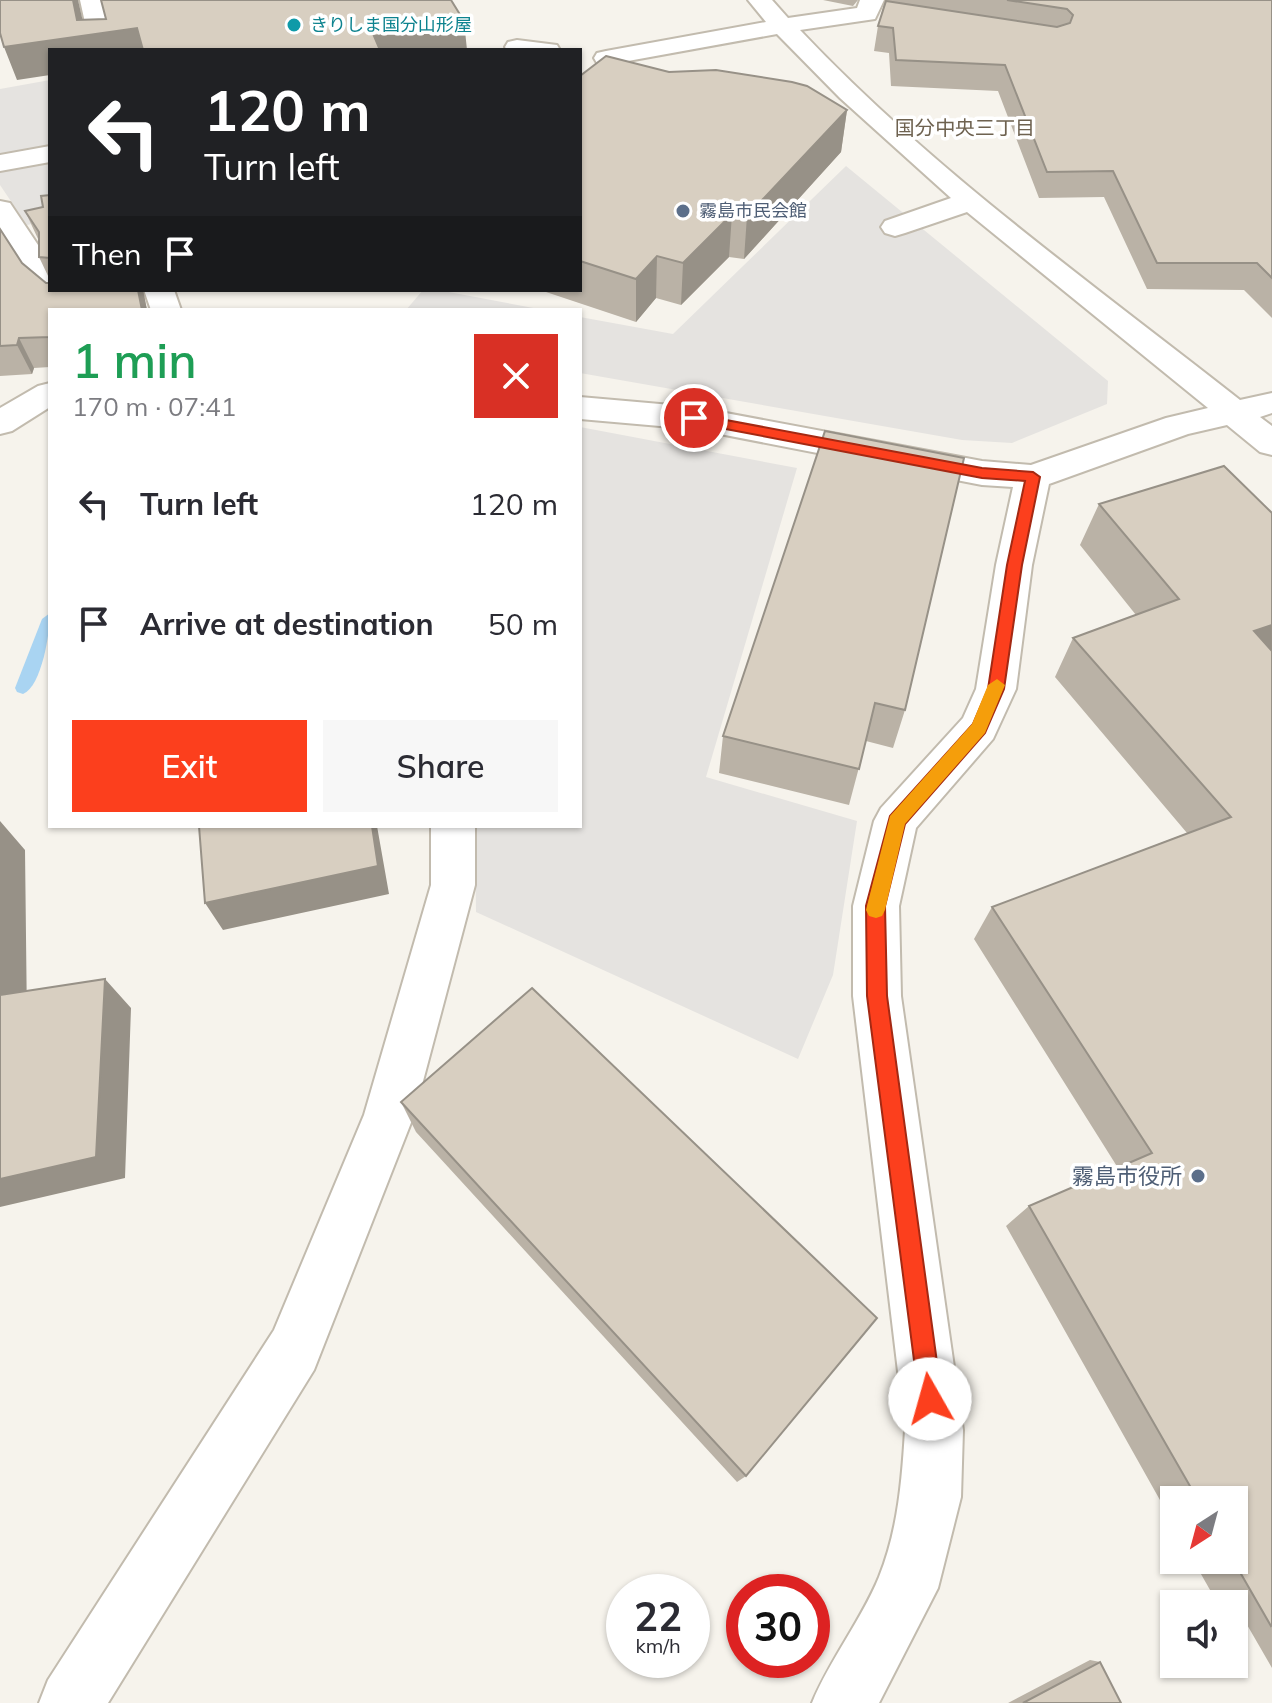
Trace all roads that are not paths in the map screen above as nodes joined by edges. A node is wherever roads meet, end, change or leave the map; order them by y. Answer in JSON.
{"nodes":[{"id":1,"x":92,"y":0,"type":"edge"},
{"id":2,"x":760,"y":0,"type":"edge"},
{"id":3,"x":870,"y":7,"type":"edge"},
{"id":4,"x":897,"y":18,"type":"edge"},
{"id":5,"x":781,"y":26,"type":"junction"},
{"id":6,"x":517,"y":47,"type":"dead end"},
{"id":7,"x":103,"y":48,"type":"edge"},
{"id":8,"x":527,"y":48,"type":"edge"},
{"id":9,"x":591,"y":61,"type":"edge"},
{"id":10,"x":48,"y":154,"type":"edge"},
{"id":11,"x":0,"y":163,"type":"edge"},
{"id":12,"x":970,"y":201,"type":"junction"},
{"id":13,"x":0,"y":209,"type":"edge"},
{"id":14,"x":895,"y":227,"type":"dead end"},
{"id":15,"x":48,"y":277,"type":"edge"},
{"id":16,"x":48,"y":394,"type":"edge"},
{"id":17,"x":1272,"y":403,"type":"edge"},
{"id":18,"x":582,"y":408,"type":"edge"},
{"id":19,"x":1233,"y":411,"type":"junction"},
{"id":20,"x":0,"y":423,"type":"edge"},
{"id":21,"x":1272,"y":444,"type":"edge"},
{"id":22,"x":1033,"y":477,"type":"junction"},
{"id":23,"x":453,"y":828,"type":"edge"},
{"id":24,"x":71,"y":1703,"type":"edge"},
{"id":25,"x":844,"y":1703,"type":"edge"}],
"edges":[{"from":1,"to":7,"type":"street"},
{"from":2,"to":5,"type":"street"},
{"from":3,"to":4,"type":"street"},
{"from":3,"to":5,"type":"street"},
{"from":5,"to":9,"type":"street"},
{"from":5,"to":12,"type":"street"},
{"from":6,"to":8,"type":"street"},
{"from":10,"to":11,"type":"street"},
{"from":12,"to":14,"type":"street"},
{"from":12,"to":19,"type":"street"},
{"from":13,"to":15,"type":"street"},
{"from":16,"to":20,"type":"street"},
{"from":17,"to":19,"type":"street"},
{"from":18,"to":22,"type":"street"},
{"from":19,"to":21,"type":"street"},
{"from":19,"to":22,"type":"street"},
{"from":22,"to":25,"type":"street"},
{"from":23,"to":24,"type":"street"}]}
